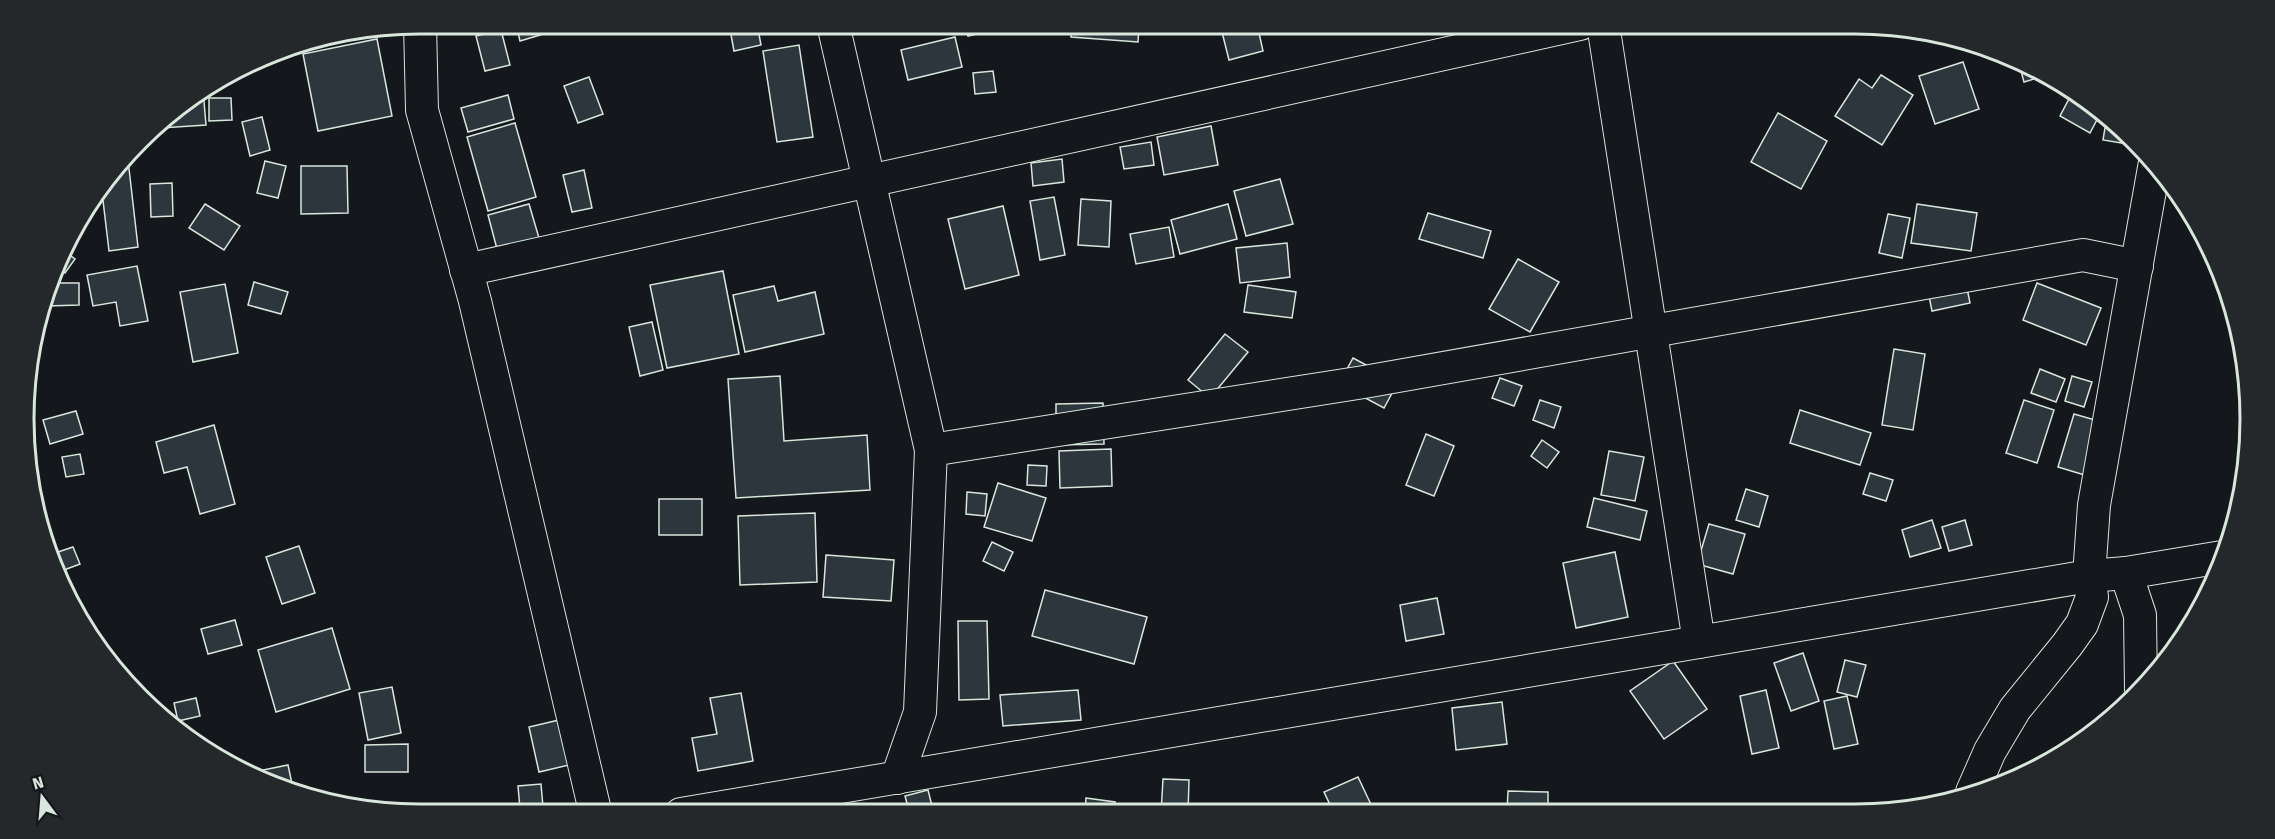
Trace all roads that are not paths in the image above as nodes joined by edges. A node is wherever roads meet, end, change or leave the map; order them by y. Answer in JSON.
{"nodes":[{"id":1,"x":420,"y":34,"type":"edge"},
{"id":2,"x":835,"y":34,"type":"edge"},
{"id":3,"x":1535,"y":34,"type":"edge"},
{"id":4,"x":1605,"y":34,"type":"edge"},
{"id":5,"x":2153,"y":175,"type":"edge"},
{"id":6,"x":869,"y":181,"type":"junction"},
{"id":7,"x":2137,"y":266,"type":"junction"},
{"id":8,"x":466,"y":270,"type":"junction"},
{"id":9,"x":1651,"y":332,"type":"junction"},
{"id":10,"x":931,"y":450,"type":"junction"},
{"id":11,"x":2214,"y":558,"type":"edge"},
{"id":12,"x":2126,"y":573,"type":"junction"},
{"id":13,"x":2089,"y":576,"type":"junction"},
{"id":14,"x":1699,"y":642,"type":"junction"},
{"id":15,"x":2141,"y":678,"type":"edge"},
{"id":16,"x":897,"y":778,"type":"junction"},
{"id":17,"x":1975,"y":785,"type":"edge"},
{"id":18,"x":593,"y":804,"type":"edge"},
{"id":19,"x":741,"y":804,"type":"edge"}],
"edges":[{"from":1,"to":8,"type":"street"},
{"from":2,"to":6,"type":"street"},
{"from":3,"to":6,"type":"street"},
{"from":4,"to":9,"type":"street"},
{"from":5,"to":7,"type":"street"},
{"from":6,"to":8,"type":"street"},
{"from":6,"to":10,"type":"street"},
{"from":7,"to":9,"type":"street"},
{"from":7,"to":13,"type":"street"},
{"from":8,"to":18,"type":"street"},
{"from":9,"to":10,"type":"street"},
{"from":9,"to":14,"type":"street"},
{"from":10,"to":16,"type":"street"},
{"from":11,"to":12,"type":"street"},
{"from":12,"to":13,"type":"street"},
{"from":12,"to":15,"type":"street"},
{"from":13,"to":14,"type":"street"},
{"from":13,"to":17,"type":"street"},
{"from":14,"to":16,"type":"street"},
{"from":16,"to":19,"type":"street"}]}
